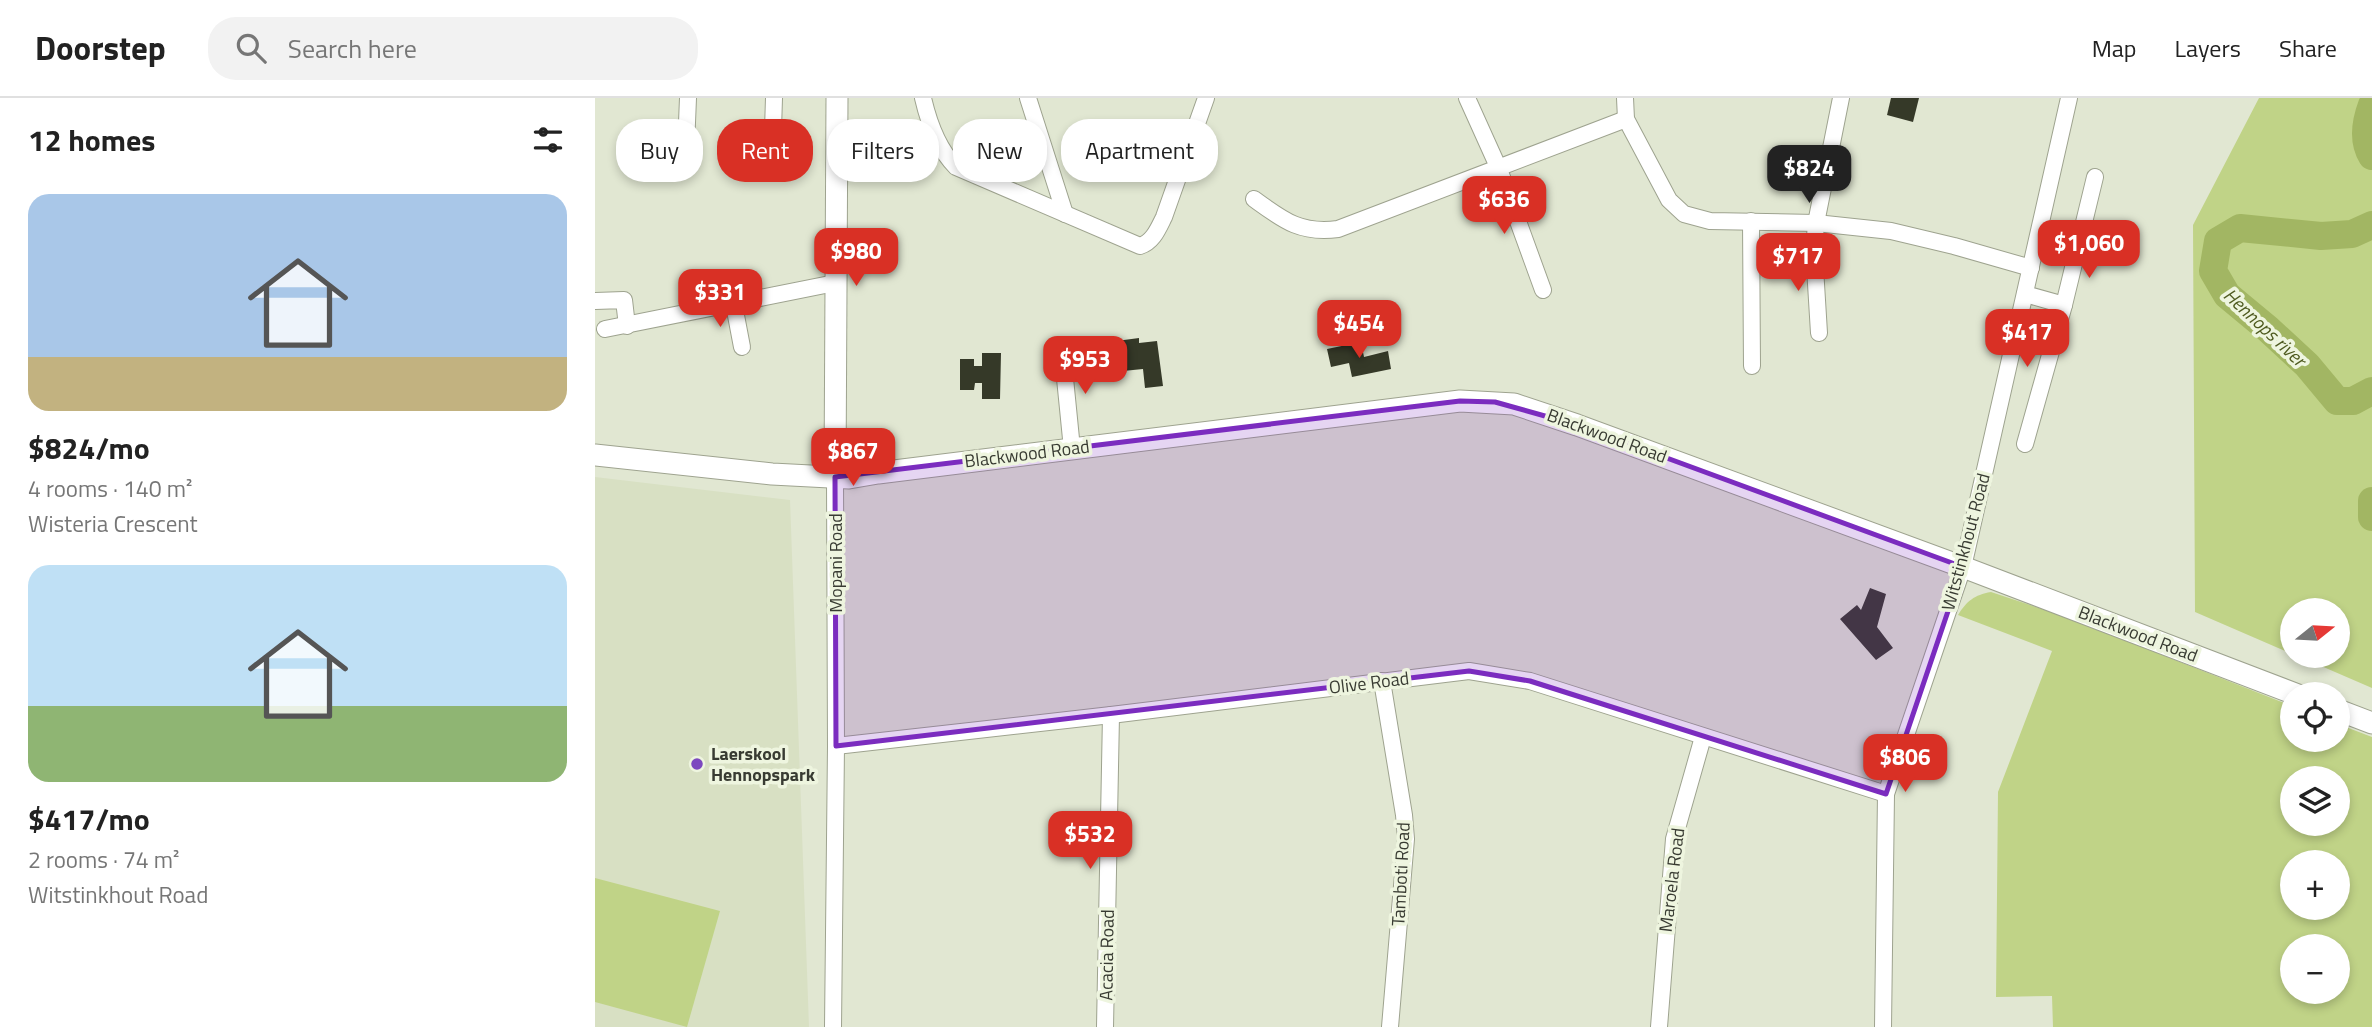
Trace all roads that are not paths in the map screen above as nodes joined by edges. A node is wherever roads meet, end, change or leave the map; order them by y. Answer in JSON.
{"nodes":[{"id":1,"x":688,"y":98,"type":"edge"},
{"id":2,"x":773,"y":98,"type":"edge"},
{"id":3,"x":837,"y":98,"type":"edge"},
{"id":4,"x":923,"y":98,"type":"edge"},
{"id":5,"x":1028,"y":98,"type":"edge"},
{"id":6,"x":1206,"y":98,"type":"edge"},
{"id":7,"x":1467,"y":98,"type":"edge"},
{"id":8,"x":1625,"y":98,"type":"edge"},
{"id":9,"x":1841,"y":98,"type":"edge"},
{"id":10,"x":2069,"y":98,"type":"edge"},
{"id":11,"x":687,"y":119,"type":"edge"},
{"id":12,"x":773,"y":119,"type":"edge"},
{"id":13,"x":1626,"y":119,"type":"junction"},
{"id":14,"x":1499,"y":169,"type":"junction"},
{"id":15,"x":2095,"y":177,"type":"dead end"},
{"id":16,"x":1254,"y":199,"type":"dead end"},
{"id":17,"x":1065,"y":214,"type":"junction"},
{"id":18,"x":1751,"y":222,"type":"junction"},
{"id":19,"x":1816,"y":223,"type":"junction"},
{"id":20,"x":2031,"y":268,"type":"junction"},
{"id":21,"x":835,"y":283,"type":"junction"},
{"id":22,"x":1543,"y":290,"type":"dead end"},
{"id":23,"x":2025,"y":294,"type":"junction"},
{"id":24,"x":595,"y":302,"type":"edge"},
{"id":25,"x":734,"y":305,"type":"junction"},
{"id":26,"x":2064,"y":305,"type":"junction"},
{"id":27,"x":627,"y":326,"type":"junction"},
{"id":28,"x":605,"y":329,"type":"dead end"},
{"id":29,"x":1819,"y":333,"type":"dead end"},
{"id":30,"x":742,"y":347,"type":"dead end"},
{"id":31,"x":1062,"y":348,"type":"dead end"},
{"id":32,"x":1752,"y":366,"type":"dead end"},
{"id":33,"x":595,"y":443,"type":"edge"},
{"id":34,"x":2025,"y":443,"type":"dead end"},
{"id":35,"x":1072,"y":449,"type":"junction"},
{"id":36,"x":595,"y":456,"type":"edge"},
{"id":37,"x":835,"y":472,"type":"junction"},
{"id":38,"x":1963,"y":567,"type":"junction"},
{"id":39,"x":1381,"y":681,"type":"junction"},
{"id":40,"x":2280,"y":688,"type":"edge"},
{"id":41,"x":1111,"y":715,"type":"junction"},
{"id":42,"x":2350,"y":715,"type":"edge"},
{"id":43,"x":2372,"y":723,"type":"edge"},
{"id":44,"x":1703,"y":737,"type":"junction"},
{"id":45,"x":837,"y":746,"type":"junction"},
{"id":46,"x":1886,"y":794,"type":"junction"},
{"id":47,"x":833,"y":1027,"type":"edge"},
{"id":48,"x":1105,"y":1027,"type":"edge"},
{"id":49,"x":1390,"y":1027,"type":"edge"},
{"id":50,"x":1659,"y":1027,"type":"edge"},
{"id":51,"x":1883,"y":1027,"type":"edge"}],
"edges":[{"from":1,"to":11,"type":"street"},
{"from":2,"to":12,"type":"street"},
{"from":3,"to":21,"type":"street","name":"Mopani Road"},
{"from":4,"to":17,"type":"street"},
{"from":5,"to":17,"type":"street"},
{"from":6,"to":17,"type":"street"},
{"from":7,"to":14,"type":"street"},
{"from":8,"to":13,"type":"street"},
{"from":9,"to":19,"type":"street"},
{"from":10,"to":20,"type":"street","name":"Witstinkhout Road"},
{"from":13,"to":14,"type":"street"},
{"from":13,"to":18,"type":"street"},
{"from":14,"to":16,"type":"street"},
{"from":14,"to":22,"type":"street"},
{"from":15,"to":26,"type":"street"},
{"from":18,"to":19,"type":"street"},
{"from":18,"to":32,"type":"street"},
{"from":19,"to":20,"type":"street"},
{"from":19,"to":29,"type":"street"},
{"from":20,"to":23,"type":"street","name":"Witstinkhout Road"},
{"from":21,"to":25,"type":"street"},
{"from":21,"to":37,"type":"street","name":"Mopani Road"},
{"from":23,"to":26,"type":"street"},
{"from":23,"to":38,"type":"street","name":"Witstinkhout Road"},
{"from":24,"to":27,"type":"street"},
{"from":25,"to":27,"type":"street"},
{"from":25,"to":30,"type":"street"},
{"from":26,"to":34,"type":"street"},
{"from":27,"to":28,"type":"street"},
{"from":31,"to":35,"type":"street"},
{"from":33,"to":37,"type":"street","name":"Blackwood Road"},
{"from":35,"to":37,"type":"street","name":"Blackwood Road"},
{"from":35,"to":38,"type":"street","name":"Blackwood Road"},
{"from":36,"to":37,"type":"street","name":"Blackwood Road"},
{"from":37,"to":45,"type":"street","name":"Mopani Road"},
{"from":38,"to":40,"type":"street","name":"Blackwood Road"},
{"from":38,"to":46,"type":"street","name":"Witstinkhout Road"},
{"from":39,"to":41,"type":"street","name":"Olive Road"},
{"from":39,"to":44,"type":"street","name":"Olive Road"},
{"from":39,"to":49,"type":"street","name":"Tamboti Road"},
{"from":41,"to":45,"type":"street","name":"Olive Road"},
{"from":41,"to":48,"type":"street","name":"Acacia Road"},
{"from":42,"to":43,"type":"street"},
{"from":44,"to":46,"type":"street","name":"Olive Road"},
{"from":44,"to":50,"type":"street","name":"Maroela Road"},
{"from":45,"to":47,"type":"street","name":"Mopani Road"},
{"from":46,"to":51,"type":"street","name":"Witstinkhout Road"}]}
